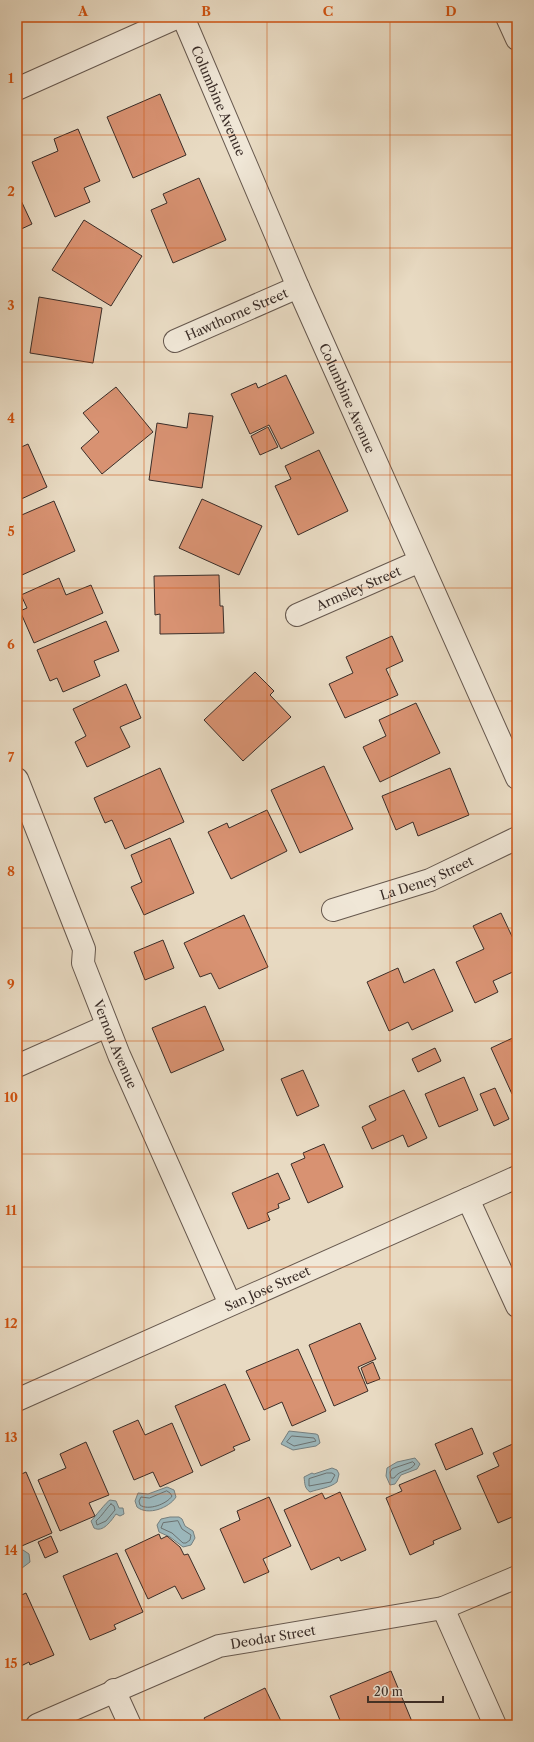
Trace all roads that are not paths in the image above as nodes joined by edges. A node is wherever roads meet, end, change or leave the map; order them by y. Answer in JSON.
{"nodes":[{"id":1,"x":178,"y":17,"type":"edge"},
{"id":2,"x":183,"y":17,"type":"edge"},
{"id":3,"x":507,"y":17,"type":"edge"},
{"id":4,"x":517,"y":39,"type":"edge"},
{"id":5,"x":17,"y":89,"type":"edge"},
{"id":6,"x":298,"y":287,"type":"junction"},
{"id":7,"x":175,"y":341,"type":"dead end"},
{"id":8,"x":420,"y":562,"type":"junction"},
{"id":9,"x":298,"y":615,"type":"dead end"},
{"id":10,"x":517,"y":778,"type":"edge"},
{"id":11,"x":17,"y":779,"type":"edge"},
{"id":12,"x":517,"y":838,"type":"edge"},
{"id":13,"x":333,"y":910,"type":"dead end"},
{"id":14,"x":107,"y":1026,"type":"junction"},
{"id":15,"x":17,"y":1066,"type":"edge"},
{"id":16,"x":517,"y":1177,"type":"edge"},
{"id":17,"x":468,"y":1199,"type":"junction"},
{"id":18,"x":230,"y":1304,"type":"junction"},
{"id":19,"x":517,"y":1306,"type":"edge"},
{"id":20,"x":17,"y":1400,"type":"edge"},
{"id":21,"x":517,"y":1577,"type":"edge"},
{"id":22,"x":443,"y":1608,"type":"junction"},
{"id":23,"x":114,"y":1690,"type":"junction"},
{"id":24,"x":36,"y":1725,"type":"edge"},
{"id":25,"x":130,"y":1725,"type":"edge"},
{"id":26,"x":495,"y":1725,"type":"edge"}],
"edges":[{"from":1,"to":5,"type":"street"},
{"from":2,"to":6,"type":"street","name":"Columbine Avenue"},
{"from":3,"to":4,"type":"street"},
{"from":6,"to":7,"type":"street","name":"Hawthorne Street"},
{"from":6,"to":8,"type":"street","name":"Columbine Avenue"},
{"from":8,"to":9,"type":"street","name":"Armsley Street"},
{"from":8,"to":10,"type":"street","name":"Columbine Avenue"},
{"from":11,"to":14,"type":"street","name":"Vernon Avenue"},
{"from":12,"to":13,"type":"street","name":"La Deney Street"},
{"from":14,"to":15,"type":"street"},
{"from":14,"to":18,"type":"street","name":"Vernon Avenue"},
{"from":16,"to":17,"type":"street","name":"San Jose Street"},
{"from":17,"to":18,"type":"street","name":"San Jose Street"},
{"from":17,"to":19,"type":"street"},
{"from":18,"to":20,"type":"street","name":"San Jose Street"},
{"from":21,"to":22,"type":"street","name":"Deodar Street"},
{"from":22,"to":23,"type":"street","name":"Deodar Street"},
{"from":22,"to":26,"type":"street"},
{"from":23,"to":24,"type":"street","name":"Deodar Street"},
{"from":23,"to":25,"type":"street"}]}
